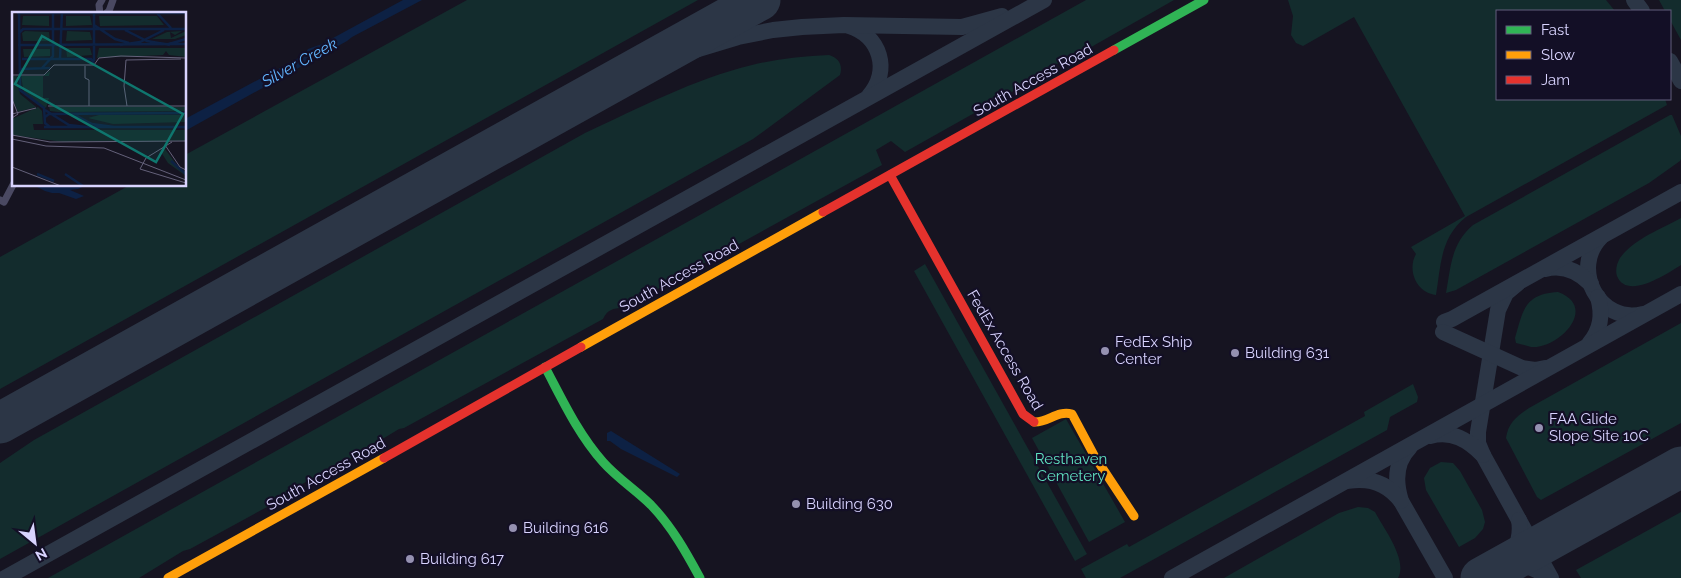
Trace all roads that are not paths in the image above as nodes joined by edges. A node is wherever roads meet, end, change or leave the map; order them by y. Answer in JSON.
{"nodes":[{"id":1,"x":102,"y":0,"type":"edge"},
{"id":2,"x":113,"y":0,"type":"edge"},
{"id":3,"x":1204,"y":0,"type":"edge"},
{"id":4,"x":100,"y":12,"type":"edge"},
{"id":5,"x":108,"y":12,"type":"edge"},
{"id":6,"x":890,"y":175,"type":"junction"},
{"id":7,"x":12,"y":186,"type":"edge"},
{"id":8,"x":2,"y":201,"type":"edge"},
{"id":9,"x":545,"y":367,"type":"junction"},
{"id":10,"x":1134,"y":516,"type":"dead end"},
{"id":11,"x":168,"y":578,"type":"edge"},
{"id":12,"x":700,"y":578,"type":"edge"}],
"edges":[{"from":1,"to":4,"type":"street"},
{"from":2,"to":5,"type":"street"},
{"from":3,"to":6,"type":"street","name":"South Access Road"},
{"from":6,"to":9,"type":"street","name":"South Access Road"},
{"from":6,"to":10,"type":"street","name":"FedEx Access Road"},
{"from":7,"to":8,"type":"street"},
{"from":9,"to":11,"type":"street","name":"South Access Road"},
{"from":9,"to":12,"type":"street"}]}
